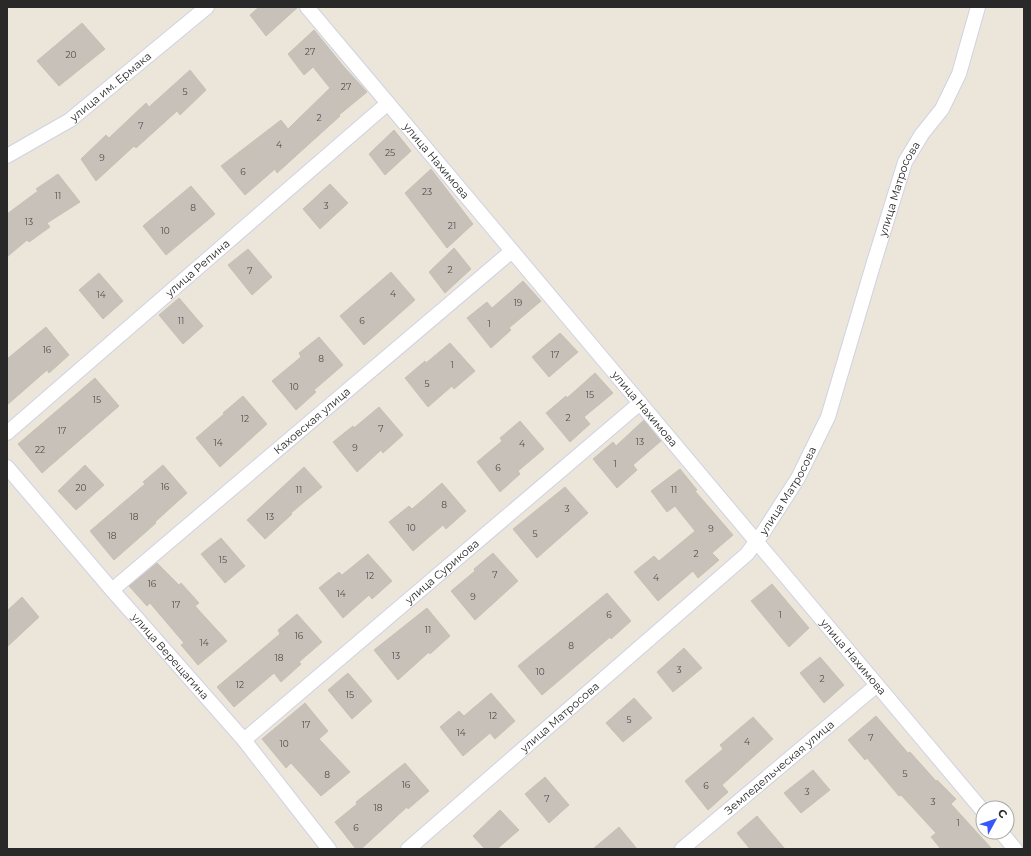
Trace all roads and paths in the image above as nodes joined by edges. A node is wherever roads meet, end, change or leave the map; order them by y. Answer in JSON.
{"nodes":[{"id":1,"x":207,"y":7,"type":"edge"},
{"id":2,"x":307,"y":7,"type":"edge"},
{"id":3,"x":978,"y":7,"type":"edge"},
{"id":4,"x":388,"y":103,"type":"junction"},
{"id":5,"x":7,"y":156,"type":"edge"},
{"id":6,"x":512,"y":251,"type":"junction"},
{"id":7,"x":640,"y":403,"type":"junction"},
{"id":8,"x":7,"y":433,"type":"edge"},
{"id":9,"x":7,"y":467,"type":"edge"},
{"id":10,"x":757,"y":541,"type":"junction"},
{"id":11,"x":112,"y":590,"type":"junction"},
{"id":12,"x":877,"y":685,"type":"junction"},
{"id":13,"x":244,"y":740,"type":"junction"},
{"id":14,"x":975,"y":801,"type":"edge"},
{"id":15,"x":1008,"y":840,"type":"edge"},
{"id":16,"x":329,"y":849,"type":"edge"},
{"id":17,"x":408,"y":849,"type":"edge"},
{"id":18,"x":682,"y":849,"type":"edge"},
{"id":19,"x":1015,"y":849,"type":"edge"}],
"edges":[{"from":1,"to":5,"type":"street","name":"улица им. Ермака"},
{"from":2,"to":4,"type":"street","name":"улица Нахимова"},
{"from":3,"to":10,"type":"street","name":"улица Матросова"},
{"from":4,"to":6,"type":"street","name":"улица Нахимова"},
{"from":4,"to":8,"type":"street","name":"улица Репина"},
{"from":6,"to":7,"type":"street","name":"улица Нахимова"},
{"from":6,"to":11,"type":"street","name":"Каховская улица"},
{"from":7,"to":10,"type":"street","name":"улица Нахимова"},
{"from":7,"to":13,"type":"street","name":"улица Сурикова"},
{"from":9,"to":11,"type":"street","name":"улица Верещагина"},
{"from":10,"to":12,"type":"street","name":"улица Нахимова"},
{"from":10,"to":17,"type":"street","name":"улица Матросова"},
{"from":11,"to":13,"type":"street","name":"улица Верещагина"},
{"from":12,"to":14,"type":"street","name":"улица Нахимова"},
{"from":12,"to":18,"type":"street","name":"Земледельческая улица"},
{"from":13,"to":16,"type":"street","name":"улица Верещагина"},
{"from":15,"to":19,"type":"street"}]}
